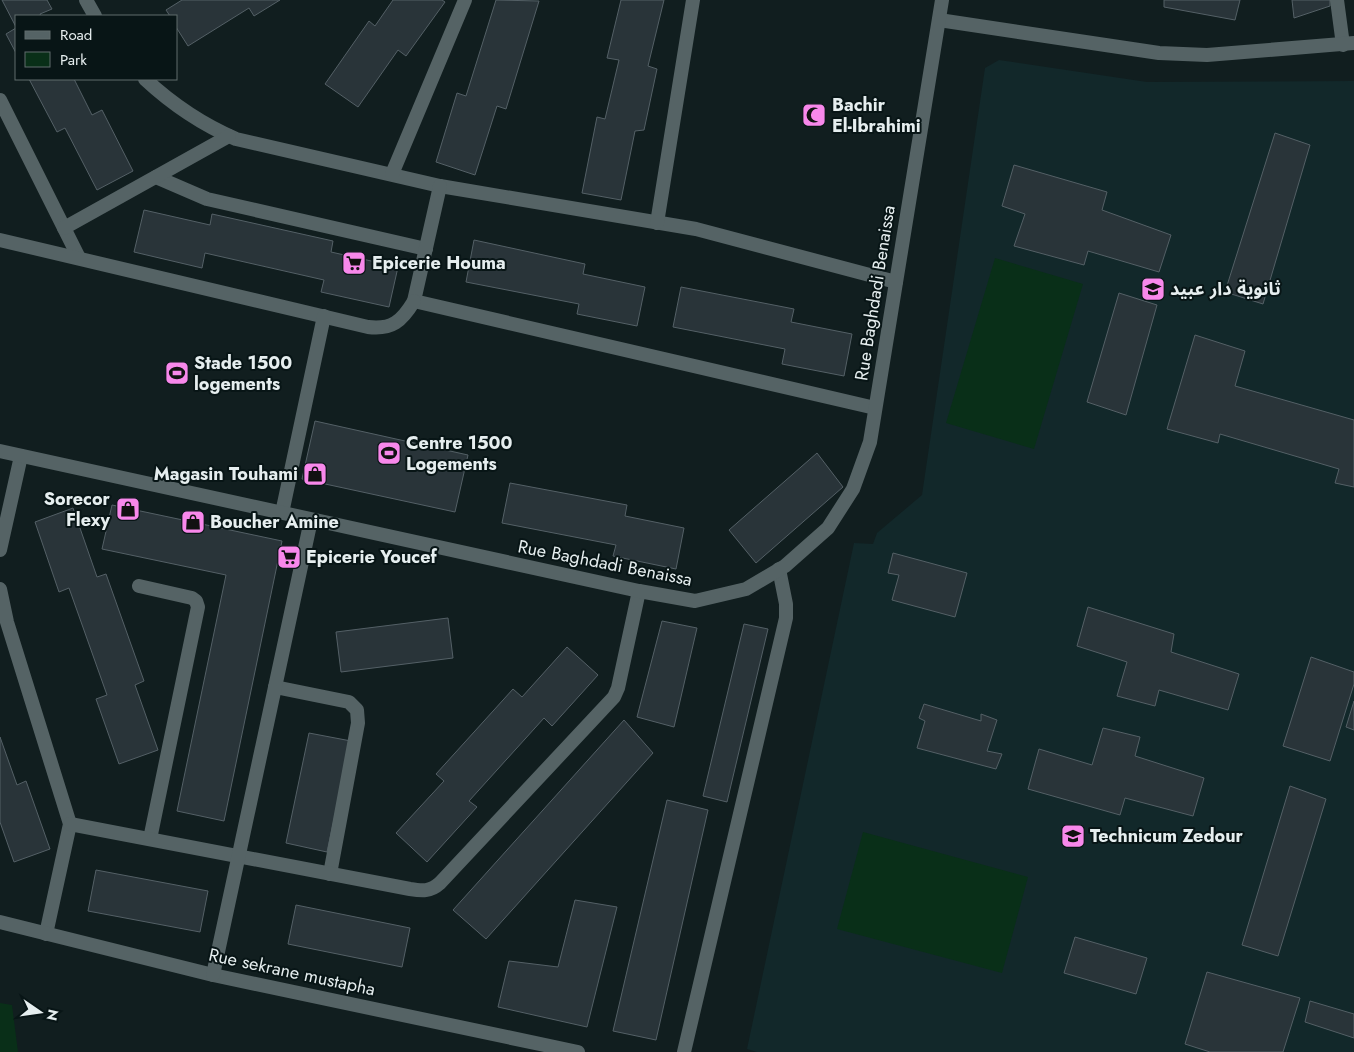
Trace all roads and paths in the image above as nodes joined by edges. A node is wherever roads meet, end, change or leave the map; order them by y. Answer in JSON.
{"nodes":[{"id":1,"x":86,"y":0,"type":"edge"},
{"id":2,"x":465,"y":0,"type":"edge"},
{"id":3,"x":694,"y":0,"type":"edge"},
{"id":4,"x":942,"y":0,"type":"edge"},
{"id":5,"x":1337,"y":0,"type":"edge"},
{"id":6,"x":94,"y":15,"type":"edge"},
{"id":7,"x":938,"y":20,"type":"junction"},
{"id":8,"x":1348,"y":44,"type":"edge"},
{"id":9,"x":146,"y":80,"type":"edge"},
{"id":10,"x":0,"y":100,"type":"edge"},
{"id":11,"x":229,"y":136,"type":"junction"},
{"id":12,"x":392,"y":174,"type":"junction"},
{"id":13,"x":156,"y":177,"type":"junction"},
{"id":14,"x":440,"y":186,"type":"junction"},
{"id":15,"x":657,"y":222,"type":"junction"},
{"id":16,"x":64,"y":228,"type":"junction"},
{"id":17,"x":0,"y":240,"type":"edge"},
{"id":18,"x":426,"y":249,"type":"junction"},
{"id":19,"x":79,"y":258,"type":"junction"},
{"id":20,"x":896,"y":282,"type":"junction"},
{"id":21,"x":414,"y":301,"type":"junction"},
{"id":22,"x":324,"y":316,"type":"junction"},
{"id":23,"x":875,"y":408,"type":"junction"},
{"id":24,"x":0,"y":451,"type":"edge"},
{"id":25,"x":21,"y":456,"type":"junction"},
{"id":26,"x":7,"y":490,"type":"edge"},
{"id":27,"x":282,"y":513,"type":"junction"},
{"id":28,"x":311,"y":520,"type":"junction"},
{"id":29,"x":0,"y":550,"type":"edge"},
{"id":30,"x":779,"y":569,"type":"junction"},
{"id":31,"x":139,"y":586,"type":"dead end"},
{"id":32,"x":0,"y":589,"type":"edge"},
{"id":33,"x":639,"y":592,"type":"junction"},
{"id":34,"x":275,"y":687,"type":"junction"},
{"id":35,"x":70,"y":824,"type":"junction"},
{"id":36,"x":150,"y":839,"type":"junction"},
{"id":37,"x":239,"y":856,"type":"junction"},
{"id":38,"x":330,"y":874,"type":"junction"},
{"id":39,"x":0,"y":922,"type":"edge"},
{"id":40,"x":46,"y":934,"type":"junction"},
{"id":41,"x":214,"y":975,"type":"junction"},
{"id":42,"x":578,"y":1052,"type":"edge"},
{"id":43,"x":684,"y":1052,"type":"edge"}],
"edges":[{"from":1,"to":6,"type":"street"},
{"from":2,"to":12,"type":"street"},
{"from":3,"to":15,"type":"street"},
{"from":4,"to":7,"type":"street","name":"Rue Baghdadi Benaissa"},
{"from":5,"to":8,"type":"street"},
{"from":7,"to":8,"type":"street"},
{"from":7,"to":20,"type":"street","name":"Rue Baghdadi Benaissa"},
{"from":9,"to":11,"type":"street"},
{"from":10,"to":16,"type":"street"},
{"from":11,"to":12,"type":"street"},
{"from":11,"to":13,"type":"street"},
{"from":12,"to":14,"type":"street"},
{"from":13,"to":16,"type":"street"},
{"from":13,"to":18,"type":"street"},
{"from":14,"to":15,"type":"street"},
{"from":14,"to":18,"type":"street"},
{"from":15,"to":20,"type":"street"},
{"from":16,"to":19,"type":"street"},
{"from":17,"to":19,"type":"street"},
{"from":18,"to":21,"type":"street"},
{"from":19,"to":22,"type":"street"},
{"from":20,"to":23,"type":"street","name":"Rue Baghdadi Benaissa"},
{"from":21,"to":22,"type":"street"},
{"from":21,"to":23,"type":"street"},
{"from":22,"to":27,"type":"street"},
{"from":23,"to":30,"type":"street","name":"Rue Baghdadi Benaissa"},
{"from":24,"to":25,"type":"street","name":"Rue Baghdadi Benaissa"},
{"from":25,"to":26,"type":"street"},
{"from":25,"to":27,"type":"street","name":"Rue Baghdadi Benaissa"},
{"from":26,"to":29,"type":"street"},
{"from":27,"to":28,"type":"street","name":"Rue Baghdadi Benaissa"},
{"from":28,"to":33,"type":"street","name":"Rue Baghdadi Benaissa"},
{"from":28,"to":34,"type":"street"},
{"from":30,"to":33,"type":"street","name":"Rue Baghdadi Benaissa"},
{"from":30,"to":43,"type":"street"},
{"from":31,"to":36,"type":"street"},
{"from":32,"to":35,"type":"street"},
{"from":33,"to":38,"type":"street"},
{"from":34,"to":37,"type":"street"},
{"from":34,"to":38,"type":"street"},
{"from":35,"to":36,"type":"street"},
{"from":35,"to":40,"type":"street"},
{"from":36,"to":37,"type":"street"},
{"from":37,"to":38,"type":"street"},
{"from":37,"to":41,"type":"street"},
{"from":39,"to":40,"type":"street","name":"Rue sekrane mustapha"},
{"from":40,"to":41,"type":"street","name":"Rue sekrane mustapha"},
{"from":41,"to":42,"type":"street","name":"Rue sekrane mustapha"}]}
